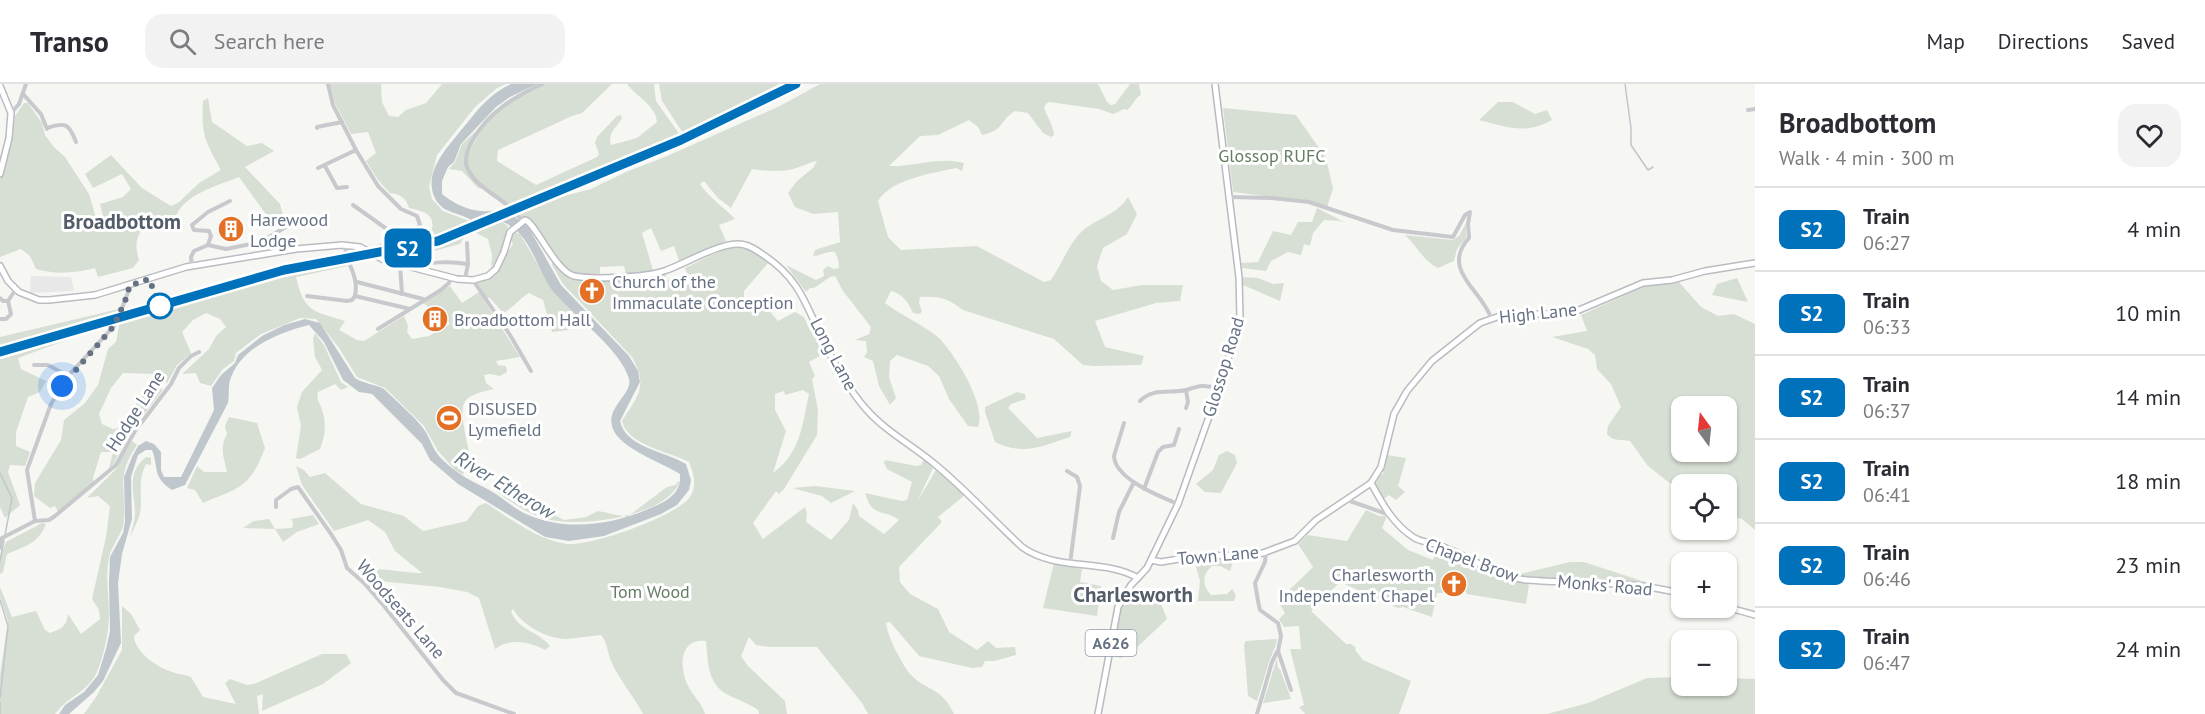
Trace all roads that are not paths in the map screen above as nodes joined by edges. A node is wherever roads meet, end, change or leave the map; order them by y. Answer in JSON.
{"nodes":[{"id":1,"x":26,"y":84,"type":"edge"},
{"id":2,"x":328,"y":84,"type":"edge"},
{"id":3,"x":542,"y":84,"type":"edge"},
{"id":4,"x":1215,"y":84,"type":"edge"},
{"id":5,"x":0,"y":86,"type":"edge"},
{"id":6,"x":23,"y":94,"type":"junction"},
{"id":7,"x":1755,"y":109,"type":"edge"},
{"id":8,"x":1748,"y":110,"type":"dead end"},
{"id":9,"x":11,"y":113,"type":"junction"},
{"id":10,"x":342,"y":122,"type":"junction"},
{"id":11,"x":317,"y":128,"type":"dead end"},
{"id":12,"x":76,"y":142,"type":"dead end"},
{"id":13,"x":356,"y":150,"type":"junction"},
{"id":14,"x":325,"y":166,"type":"junction"},
{"id":15,"x":318,"y":168,"type":"dead end"},
{"id":16,"x":0,"y":174,"type":"edge"},
{"id":17,"x":347,"y":187,"type":"dead end"},
{"id":18,"x":1230,"y":197,"type":"junction"},
{"id":19,"x":230,"y":201,"type":"dead end"},
{"id":20,"x":353,"y":205,"type":"dead end"},
{"id":21,"x":297,"y":220,"type":"dead end"},
{"id":22,"x":525,"y":221,"type":"junction"},
{"id":23,"x":398,"y":237,"type":"junction"},
{"id":24,"x":467,"y":243,"type":"dead end"},
{"id":25,"x":208,"y":245,"type":"junction"},
{"id":26,"x":345,"y":245,"type":"junction"},
{"id":27,"x":369,"y":251,"type":"junction"},
{"id":28,"x":1755,"y":263,"type":"edge"},
{"id":29,"x":400,"y":264,"type":"junction"},
{"id":30,"x":468,"y":264,"type":"junction"},
{"id":31,"x":0,"y":266,"type":"edge"},
{"id":32,"x":193,"y":266,"type":"junction"},
{"id":33,"x":417,"y":268,"type":"junction"},
{"id":34,"x":451,"y":278,"type":"junction"},
{"id":35,"x":465,"y":280,"type":"junction"},
{"id":36,"x":473,"y":280,"type":"junction"},
{"id":37,"x":357,"y":282,"type":"junction"},
{"id":38,"x":129,"y":286,"type":"junction"},
{"id":39,"x":16,"y":289,"type":"junction"},
{"id":40,"x":402,"y":294,"type":"junction"},
{"id":41,"x":307,"y":296,"type":"dead end"},
{"id":42,"x":356,"y":296,"type":"junction"},
{"id":43,"x":0,"y":298,"type":"edge"},
{"id":44,"x":424,"y":300,"type":"junction"},
{"id":45,"x":8,"y":301,"type":"junction"},
{"id":46,"x":410,"y":309,"type":"junction"},
{"id":47,"x":1491,"y":318,"type":"junction"},
{"id":48,"x":0,"y":319,"type":"edge"},
{"id":49,"x":378,"y":329,"type":"dead end"},
{"id":50,"x":198,"y":352,"type":"dead end"},
{"id":51,"x":33,"y":365,"type":"dead end"},
{"id":52,"x":531,"y":372,"type":"dead end"},
{"id":53,"x":68,"y":376,"type":"junction"},
{"id":54,"x":1219,"y":388,"type":"junction"},
{"id":55,"x":1186,"y":390,"type":"junction"},
{"id":56,"x":1140,"y":401,"type":"dead end"},
{"id":57,"x":1186,"y":408,"type":"dead end"},
{"id":58,"x":1124,"y":423,"type":"dead end"},
{"id":59,"x":1179,"y":429,"type":"dead end"},
{"id":60,"x":1172,"y":435,"type":"dead end"},
{"id":61,"x":1177,"y":437,"type":"junction"},
{"id":62,"x":1067,"y":471,"type":"dead end"},
{"id":63,"x":1371,"y":483,"type":"junction"},
{"id":64,"x":1133,"y":484,"type":"junction"},
{"id":65,"x":1144,"y":489,"type":"junction"},
{"id":66,"x":1347,"y":500,"type":"junction"},
{"id":67,"x":1178,"y":504,"type":"junction"},
{"id":68,"x":276,"y":507,"type":"dead end"},
{"id":69,"x":1389,"y":515,"type":"junction"},
{"id":70,"x":35,"y":521,"type":"junction"},
{"id":71,"x":1113,"y":538,"type":"dead end"},
{"id":72,"x":0,"y":549,"type":"edge"},
{"id":73,"x":1266,"y":552,"type":"junction"},
{"id":74,"x":1151,"y":560,"type":"junction"},
{"id":75,"x":1070,"y":564,"type":"junction"},
{"id":76,"x":1138,"y":578,"type":"junction"},
{"id":77,"x":1528,"y":580,"type":"joint"},
{"id":78,"x":1671,"y":592,"type":"edge"},
{"id":79,"x":1737,"y":610,"type":"edge"},
{"id":80,"x":1755,"y":615,"type":"edge"},
{"id":81,"x":1278,"y":651,"type":"junction"},
{"id":82,"x":1291,"y":690,"type":"dead end"},
{"id":83,"x":514,"y":714,"type":"edge"},
{"id":84,"x":1098,"y":714,"type":"edge"},
{"id":85,"x":1257,"y":714,"type":"edge"}],
"edges":[{"from":1,"to":6,"type":"street"},
{"from":2,"to":10,"type":"street"},
{"from":3,"to":22,"type":"street"},
{"from":4,"to":18,"type":"street","name":"Glossop Road","number":"A626"},
{"from":5,"to":9,"type":"street"},
{"from":6,"to":9,"type":"street"},
{"from":6,"to":12,"type":"street"},
{"from":7,"to":8,"type":"street"},
{"from":9,"to":16,"type":"street"},
{"from":10,"to":11,"type":"street"},
{"from":10,"to":13,"type":"street"},
{"from":13,"to":14,"type":"street"},
{"from":13,"to":23,"type":"street"},
{"from":14,"to":15,"type":"street"},
{"from":14,"to":17,"type":"street"},
{"from":18,"to":47,"type":"street"},
{"from":18,"to":54,"type":"street","name":"Glossop Road","number":"A626"},
{"from":19,"to":25,"type":"street"},
{"from":20,"to":23,"type":"street"},
{"from":21,"to":25,"type":"street"},
{"from":22,"to":36,"type":"street"},
{"from":22,"to":75,"type":"street","name":"Long Lane"},
{"from":23,"to":27,"type":"street"},
{"from":24,"to":30,"type":"street"},
{"from":25,"to":32,"type":"street"},
{"from":26,"to":27,"type":"street"},
{"from":26,"to":32,"type":"street"},
{"from":26,"to":37,"type":"street"},
{"from":27,"to":29,"type":"street"},
{"from":28,"to":47,"type":"street","name":"High Lane"},
{"from":29,"to":33,"type":"street"},
{"from":29,"to":40,"type":"street"},
{"from":30,"to":33,"type":"street"},
{"from":30,"to":35,"type":"street"},
{"from":31,"to":39,"type":"street"},
{"from":32,"to":38,"type":"street"},
{"from":33,"to":34,"type":"street"},
{"from":34,"to":35,"type":"street"},
{"from":34,"to":44,"type":"street"},
{"from":35,"to":36,"type":"street"},
{"from":36,"to":52,"type":"street"},
{"from":37,"to":40,"type":"street"},
{"from":37,"to":42,"type":"street"},
{"from":38,"to":39,"type":"street"},
{"from":38,"to":53,"type":"street","bridge":true},
{"from":39,"to":45,"type":"street"},
{"from":40,"to":44,"type":"street"},
{"from":41,"to":42,"type":"street"},
{"from":42,"to":46,"type":"street"},
{"from":43,"to":45,"type":"street"},
{"from":44,"to":46,"type":"street"},
{"from":45,"to":48,"type":"street"},
{"from":46,"to":49,"type":"street"},
{"from":47,"to":63,"type":"street","name":"High Lane"},
{"from":50,"to":70,"type":"street","name":"Hodge Lane"},
{"from":51,"to":53,"type":"street"},
{"from":53,"to":70,"type":"street"},
{"from":54,"to":55,"type":"street"},
{"from":54,"to":67,"type":"street","name":"Glossop Road","number":"A626"},
{"from":55,"to":56,"type":"street"},
{"from":55,"to":57,"type":"street"},
{"from":58,"to":64,"type":"street"},
{"from":59,"to":61,"type":"street"},
{"from":60,"to":61,"type":"street"},
{"from":61,"to":65,"type":"street"},
{"from":62,"to":75,"type":"street"},
{"from":63,"to":66,"type":"street","name":"Town Lane"},
{"from":63,"to":69,"type":"street","name":"Chapel Brow"},
{"from":64,"to":65,"type":"street"},
{"from":64,"to":71,"type":"street"},
{"from":65,"to":67,"type":"street"},
{"from":66,"to":69,"type":"street"},
{"from":66,"to":73,"type":"street","name":"Town Lane"},
{"from":67,"to":74,"type":"street","name":"Glossop Road","number":"A626"},
{"from":68,"to":83,"type":"street","name":"Woodseats Lane"},
{"from":69,"to":77,"type":"street","name":"Chapel Brow"},
{"from":70,"to":72,"type":"street","name":"Hodge Lane"},
{"from":73,"to":74,"type":"street","name":"Town Lane"},
{"from":73,"to":81,"type":"street"},
{"from":74,"to":76,"type":"street","name":"Glossop Road","number":"A626"},
{"from":75,"to":76,"type":"street","name":"Long Lane"},
{"from":76,"to":84,"type":"street","number":"A626"},
{"from":77,"to":78,"type":"street","name":"Monks' Road"},
{"from":79,"to":80,"type":"street"},
{"from":81,"to":82,"type":"street"},
{"from":81,"to":85,"type":"street"}]}
